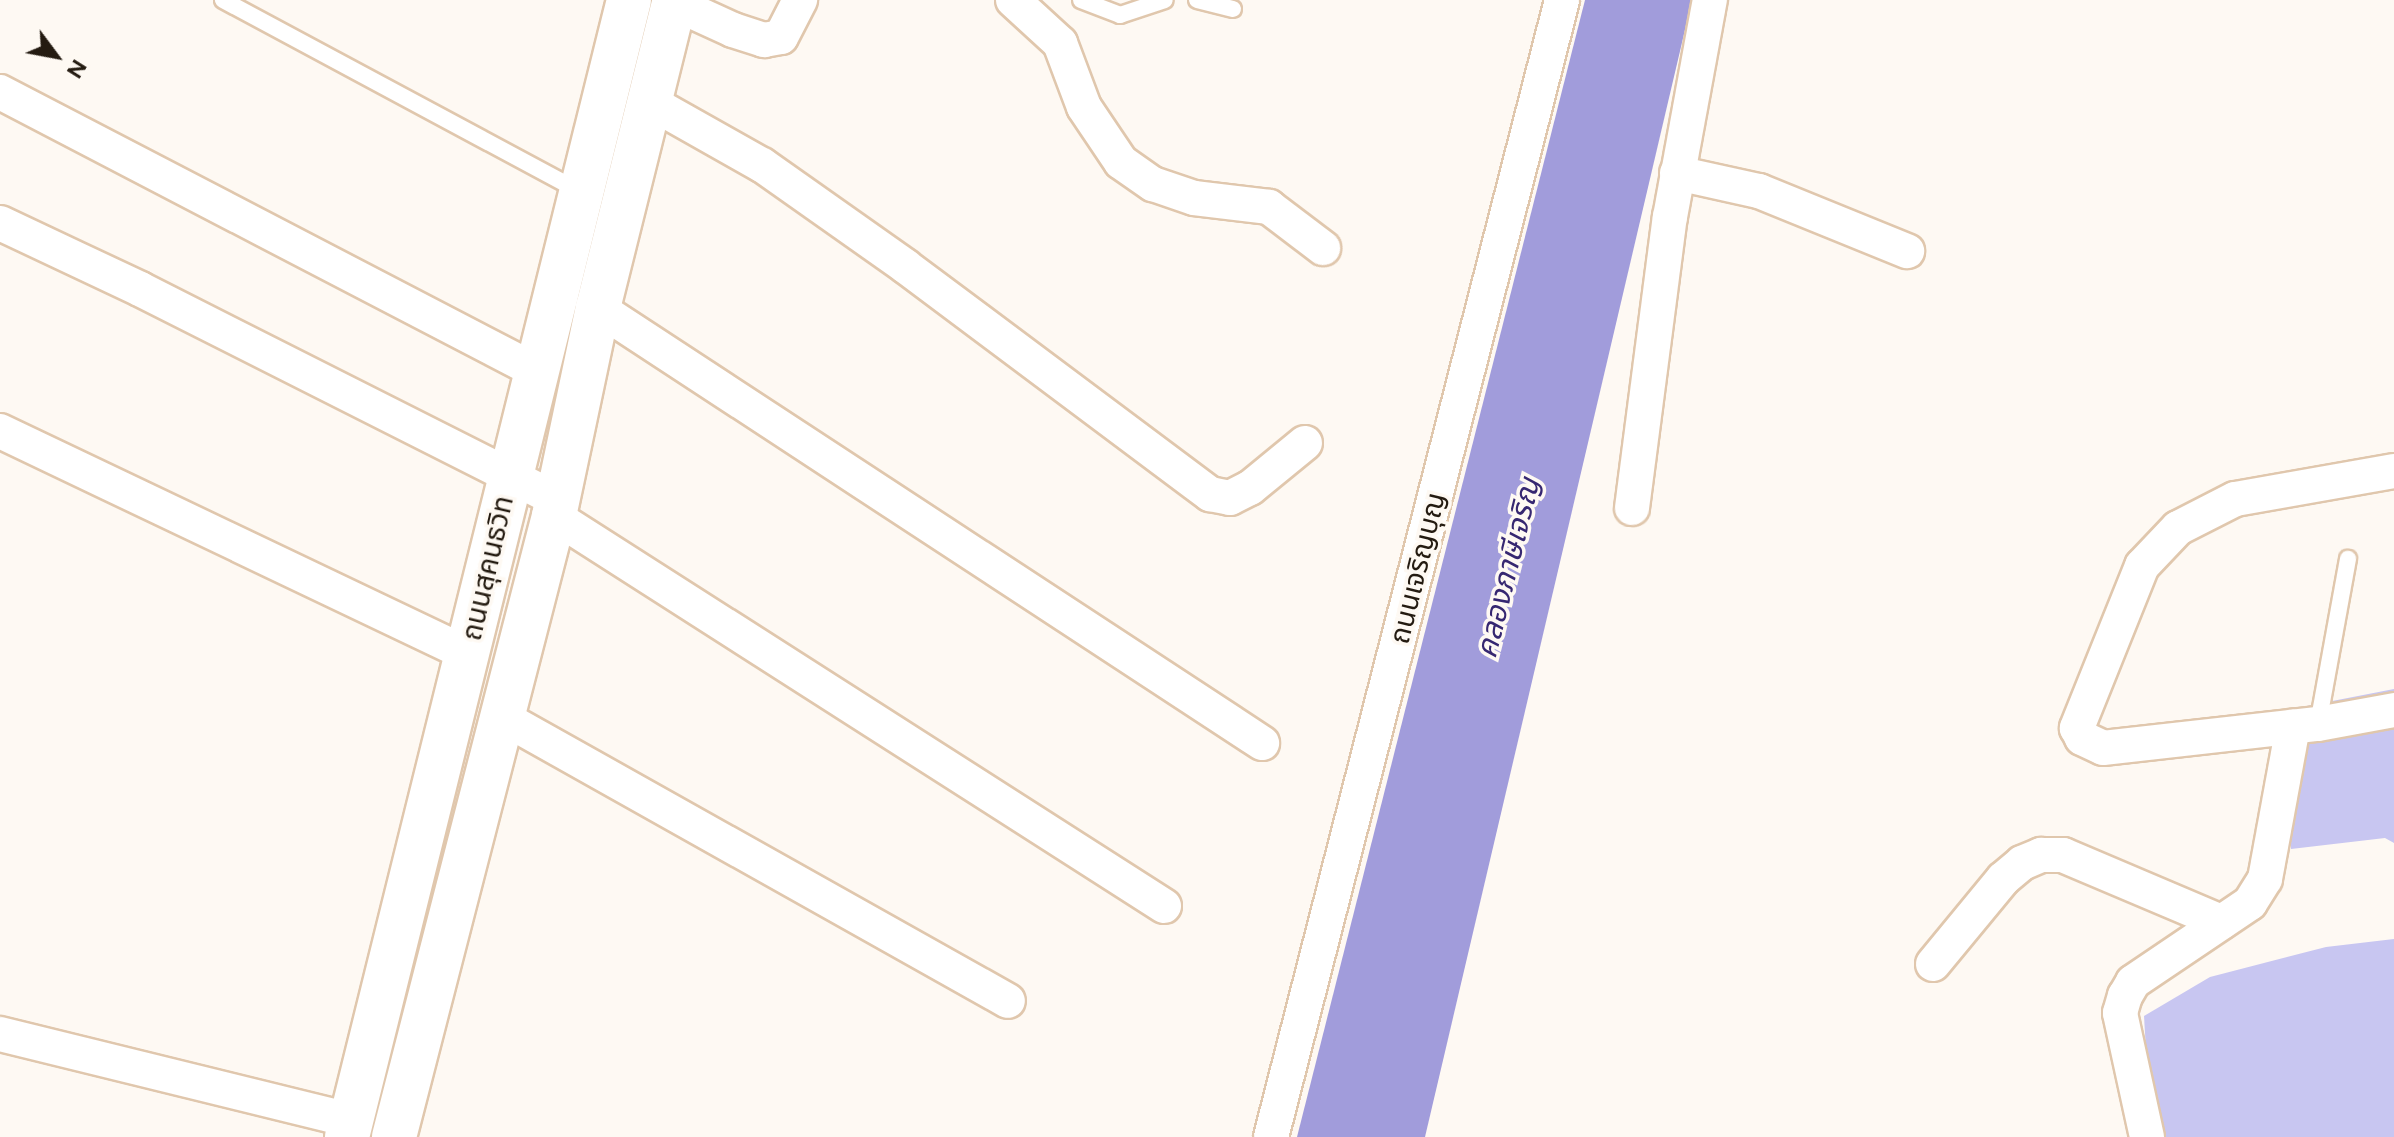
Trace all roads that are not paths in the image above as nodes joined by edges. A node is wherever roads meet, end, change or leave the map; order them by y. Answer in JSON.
{"nodes":[{"id":1,"x":223,"y":0,"type":"edge"},
{"id":2,"x":629,"y":0,"type":"edge"},
{"id":3,"x":800,"y":0,"type":"edge"},
{"id":4,"x":1013,"y":0,"type":"edge"},
{"id":5,"x":1081,"y":0,"type":"edge"},
{"id":6,"x":1165,"y":0,"type":"edge"},
{"id":7,"x":1197,"y":0,"type":"edge"},
{"id":8,"x":1562,"y":0,"type":"edge"},
{"id":9,"x":1710,"y":0,"type":"edge"},
{"id":10,"x":674,"y":2,"type":"edge"},
{"id":11,"x":1103,"y":5,"type":"edge"},
{"id":12,"x":1233,"y":9,"type":"dead end"},
{"id":13,"x":0,"y":92,"type":"edge"},
{"id":14,"x":650,"y":102,"type":"junction"},
{"id":15,"x":1677,"y":173,"type":"junction"},
{"id":16,"x":579,"y":191,"type":"junction"},
{"id":17,"x":0,"y":223,"type":"edge"},
{"id":18,"x":1323,"y":248,"type":"dead end"},
{"id":19,"x":1907,"y":251,"type":"dead end"},
{"id":20,"x":598,"y":308,"type":"junction"},
{"id":21,"x":538,"y":372,"type":"junction"},
{"id":22,"x":0,"y":431,"type":"edge"},
{"id":23,"x":1305,"y":443,"type":"dead end"},
{"id":24,"x":2394,"y":471,"type":"edge"},
{"id":25,"x":509,"y":475,"type":"junction"},
{"id":26,"x":556,"y":508,"type":"junction"},
{"id":27,"x":1632,"y":508,"type":"dead end"},
{"id":28,"x":2348,"y":559,"type":"dead end"},
{"id":29,"x":468,"y":654,"type":"junction"},
{"id":30,"x":2394,"y":710,"type":"edge"},
{"id":31,"x":502,"y":717,"type":"junction"},
{"id":32,"x":2305,"y":726,"type":"junction"},
{"id":33,"x":1262,"y":743,"type":"dead end"},
{"id":34,"x":1164,"y":906,"type":"dead end"},
{"id":35,"x":2221,"y":922,"type":"junction"},
{"id":36,"x":1933,"y":964,"type":"dead end"},
{"id":37,"x":1008,"y":1001,"type":"dead end"},
{"id":38,"x":0,"y":1034,"type":"edge"},
{"id":39,"x":349,"y":1128,"type":"edge"},
{"id":40,"x":394,"y":1137,"type":"edge"},
{"id":41,"x":1271,"y":1137,"type":"edge"},
{"id":42,"x":2147,"y":1137,"type":"edge"}],
"edges":[{"from":1,"to":16,"type":"lane"},
{"from":2,"to":16,"type":"main road","name":"ถนนสุคนธวิท"},
{"from":3,"to":10,"type":"street"},
{"from":4,"to":18,"type":"street"},
{"from":5,"to":11,"type":"lane"},
{"from":6,"to":11,"type":"lane"},
{"from":7,"to":12,"type":"lane"},
{"from":8,"to":41,"type":"street","name":"ถนนเจริญบุญ"},
{"from":9,"to":15,"type":"street"},
{"from":10,"to":14,"type":"main road","name":"ถนนสุคนธวิท"},
{"from":13,"to":21,"type":"street"},
{"from":14,"to":20,"type":"main road","name":"ถนนสุคนธวิท"},
{"from":14,"to":23,"type":"street"},
{"from":15,"to":19,"type":"street"},
{"from":15,"to":27,"type":"street"},
{"from":16,"to":21,"type":"main road","name":"ถนนสุคนธวิท"},
{"from":17,"to":25,"type":"street"},
{"from":20,"to":26,"type":"main road","name":"ถนนสุคนธวิท"},
{"from":20,"to":33,"type":"street"},
{"from":21,"to":25,"type":"main road","name":"ถนนสุคนธวิท"},
{"from":22,"to":29,"type":"street"},
{"from":24,"to":32,"type":"street"},
{"from":25,"to":26,"type":"street"},
{"from":25,"to":29,"type":"main road","name":"ถนนสุคนธวิท"},
{"from":26,"to":31,"type":"main road","name":"ถนนสุคนธวิท"},
{"from":26,"to":34,"type":"street"},
{"from":28,"to":32,"type":"lane"},
{"from":29,"to":39,"type":"main road","name":"ถนนสุคนธวิท"},
{"from":30,"to":32,"type":"street"},
{"from":31,"to":37,"type":"street"},
{"from":31,"to":40,"type":"main road","name":"ถนนสุคนธวิท"},
{"from":32,"to":35,"type":"street"},
{"from":35,"to":36,"type":"street"},
{"from":35,"to":42,"type":"street"},
{"from":38,"to":39,"type":"street"}]}
